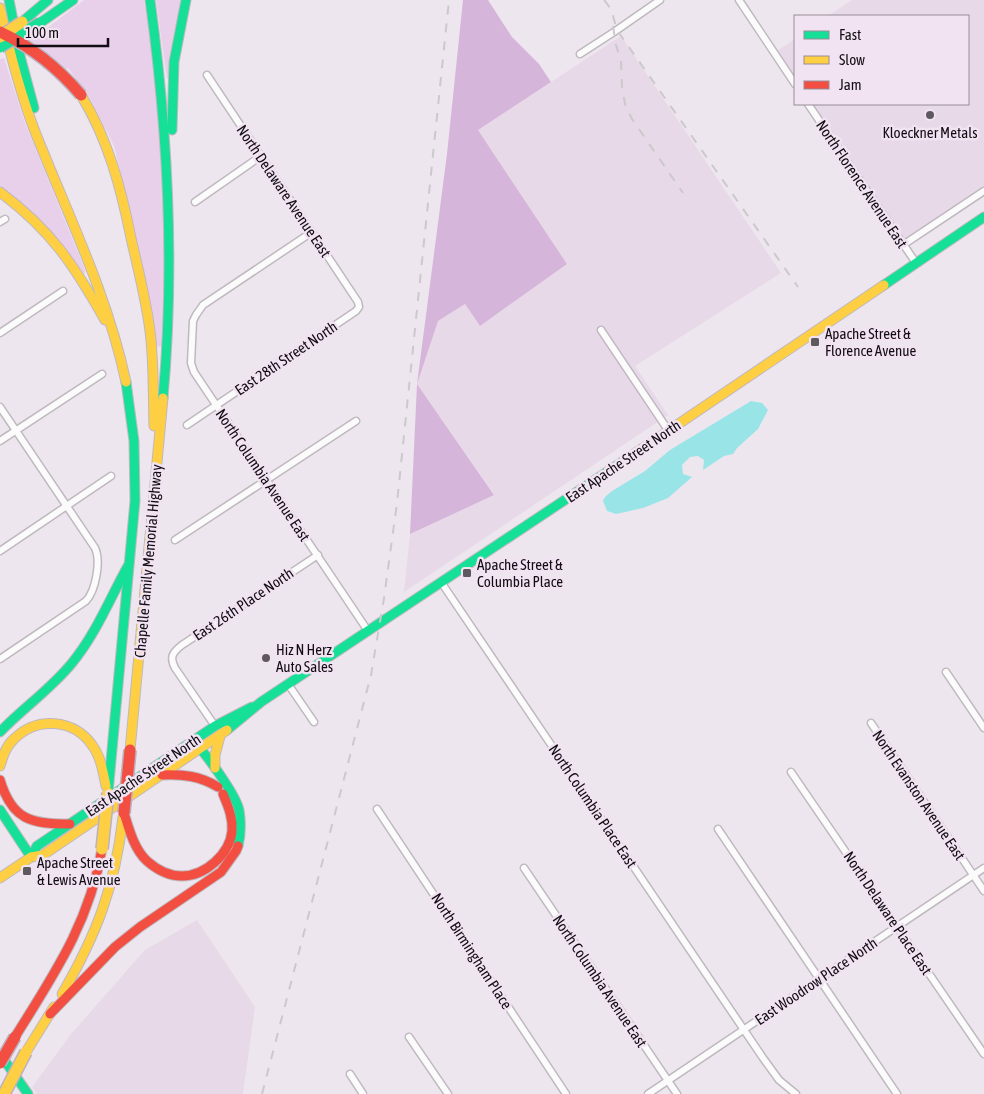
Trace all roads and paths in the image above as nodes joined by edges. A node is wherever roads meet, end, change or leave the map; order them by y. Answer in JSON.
{"nodes":[{"id":1,"x":9,"y":0,"type":"edge"},
{"id":2,"x":48,"y":0,"type":"edge"},
{"id":3,"x":73,"y":0,"type":"edge"},
{"id":4,"x":150,"y":0,"type":"edge"},
{"id":5,"x":186,"y":0,"type":"edge"},
{"id":6,"x":660,"y":0,"type":"edge"},
{"id":7,"x":739,"y":0,"type":"edge"},
{"id":8,"x":0,"y":8,"type":"edge"},
{"id":9,"x":0,"y":32,"type":"edge"},
{"id":10,"x":0,"y":37,"type":"edge"},
{"id":11,"x":0,"y":46,"type":"edge"},
{"id":12,"x":580,"y":54,"type":"dead end"},
{"id":13,"x":207,"y":75,"type":"dead end"},
{"id":14,"x":794,"y":82,"type":"edge"},
{"id":15,"x":809,"y":105,"type":"edge"},
{"id":16,"x":261,"y":156,"type":"junction"},
{"id":17,"x":55,"y":179,"type":"junction"},
{"id":18,"x":984,"y":191,"type":"edge"},
{"id":19,"x":0,"y":192,"type":"edge"},
{"id":20,"x":195,"y":202,"type":"dead end"},
{"id":21,"x":984,"y":218,"type":"edge"},
{"id":22,"x":312,"y":232,"type":"junction"},
{"id":23,"x":170,"y":235,"type":"junction"},
{"id":24,"x":903,"y":245,"type":"junction"},
{"id":25,"x":916,"y":264,"type":"junction"},
{"id":26,"x":63,"y":291,"type":"dead end"},
{"id":27,"x":359,"y":307,"type":"joint"},
{"id":28,"x":601,"y":330,"type":"dead end"},
{"id":29,"x":0,"y":333,"type":"edge"},
{"id":30,"x":118,"y":344,"type":"junction"},
{"id":31,"x":102,"y":374,"type":"dead end"},
{"id":32,"x":216,"y":405,"type":"junction"},
{"id":33,"x":0,"y":407,"type":"edge"},
{"id":34,"x":356,"y":421,"type":"dead end"},
{"id":35,"x":186,"y":425,"type":"dead end"},
{"id":36,"x":668,"y":430,"type":"junction"},
{"id":37,"x":16,"y":431,"type":"junction"},
{"id":38,"x":0,"y":441,"type":"edge"},
{"id":39,"x":112,"y":476,"type":"dead end"},
{"id":40,"x":156,"y":479,"type":"junction"},
{"id":41,"x":266,"y":480,"type":"junction"},
{"id":42,"x":66,"y":506,"type":"junction"},
{"id":43,"x":175,"y":540,"type":"dead end"},
{"id":44,"x":0,"y":551,"type":"edge"},
{"id":45,"x":318,"y":555,"type":"junction"},
{"id":46,"x":130,"y":563,"type":"junction"},
{"id":47,"x":441,"y":582,"type":"junction"},
{"id":48,"x":368,"y":631,"type":"junction"},
{"id":49,"x":0,"y":659,"type":"edge"},
{"id":50,"x":946,"y":672,"type":"dead end"},
{"id":51,"x":288,"y":684,"type":"junction"},
{"id":52,"x":314,"y":722,"type":"dead end"},
{"id":53,"x":871,"y":723,"type":"dead end"},
{"id":54,"x":984,"y":728,"type":"edge"},
{"id":55,"x":218,"y":731,"type":"junction"},
{"id":56,"x":0,"y":732,"type":"edge"},
{"id":57,"x":196,"y":747,"type":"junction"},
{"id":58,"x":0,"y":766,"type":"edge"},
{"id":59,"x":106,"y":766,"type":"junction"},
{"id":60,"x":215,"y":769,"type":"junction"},
{"id":61,"x":791,"y":772,"type":"dead end"},
{"id":62,"x":162,"y":775,"type":"junction"},
{"id":63,"x":0,"y":780,"type":"edge"},
{"id":64,"x":218,"y":787,"type":"junction"},
{"id":65,"x":377,"y":809,"type":"dead end"},
{"id":66,"x":0,"y":810,"type":"edge"},
{"id":67,"x":70,"y":824,"type":"junction"},
{"id":68,"x":718,"y":829,"type":"dead end"},
{"id":69,"x":126,"y":834,"type":"junction"},
{"id":70,"x":31,"y":857,"type":"junction"},
{"id":71,"x":524,"y":868,"type":"dead end"},
{"id":72,"x":984,"y":868,"type":"edge"},
{"id":73,"x":973,"y":876,"type":"junction"},
{"id":74,"x":0,"y":878,"type":"edge"},
{"id":75,"x":984,"y":891,"type":"edge"},
{"id":76,"x":897,"y":926,"type":"junction"},
{"id":77,"x":820,"y":979,"type":"junction"},
{"id":78,"x":50,"y":1014,"type":"junction"},
{"id":79,"x":744,"y":1030,"type":"junction"},
{"id":80,"x":409,"y":1037,"type":"dead end"},
{"id":81,"x":0,"y":1054,"type":"edge"},
{"id":82,"x":984,"y":1054,"type":"edge"},
{"id":83,"x":0,"y":1064,"type":"edge"},
{"id":84,"x":350,"y":1074,"type":"dead end"},
{"id":85,"x":668,"y":1081,"type":"junction"},
{"id":86,"x":4,"y":1094,"type":"edge"},
{"id":87,"x":28,"y":1094,"type":"edge"},
{"id":88,"x":363,"y":1094,"type":"edge"},
{"id":89,"x":448,"y":1094,"type":"edge"},
{"id":90,"x":566,"y":1094,"type":"edge"},
{"id":91,"x":648,"y":1094,"type":"edge"},
{"id":92,"x":676,"y":1094,"type":"edge"},
{"id":93,"x":796,"y":1094,"type":"edge"},
{"id":94,"x":897,"y":1094,"type":"edge"}],
"edges":[{"from":1,"to":17,"type":"main road"},
{"from":2,"to":10,"type":"main road","bridge":true},
{"from":3,"to":11,"type":"main road","bridge":true},
{"from":4,"to":23,"type":"main road","name":"Chapelle Family Memorial Highway"},
{"from":5,"to":23,"type":"main road"},
{"from":6,"to":12,"type":"street"},
{"from":7,"to":14,"type":"street"},
{"from":8,"to":17,"type":"main road","name":"Chapelle Family Memorial Highway"},
{"from":9,"to":40,"type":"main road","bridge":true},
{"from":13,"to":16,"type":"street","name":"North Delaware Avenue East"},
{"from":15,"to":24,"type":"street","name":"North Florence Avenue East"},
{"from":16,"to":20,"type":"street"},
{"from":16,"to":22,"type":"street","name":"North Delaware Avenue East"},
{"from":17,"to":30,"type":"main road","name":"Chapelle Family Memorial Highway"},
{"from":18,"to":24,"type":"street"},
{"from":19,"to":30,"type":"main road"},
{"from":21,"to":25,"type":"main road","name":"East Apache Street North"},
{"from":22,"to":27,"type":"street","name":"North Delaware Avenue East"},
{"from":22,"to":32,"type":"street","name":"North Columbia Avenue East"},
{"from":23,"to":40,"type":"main road","name":"Chapelle Family Memorial Highway"},
{"from":24,"to":25,"type":"street","name":"North Florence Avenue East"},
{"from":25,"to":36,"type":"main road","name":"East Apache Street North"},
{"from":26,"to":29,"type":"street"},
{"from":27,"to":32,"type":"street","name":"East 28th Street North"},
{"from":28,"to":36,"type":"street"},
{"from":30,"to":46,"type":"main road","name":"Chapelle Family Memorial Highway"},
{"from":31,"to":37,"type":"street"},
{"from":32,"to":35,"type":"street","name":"East 28th Street North"},
{"from":32,"to":41,"type":"street","name":"North Columbia Avenue East"},
{"from":33,"to":37,"type":"street"},
{"from":34,"to":41,"type":"street"},
{"from":36,"to":47,"type":"main road","name":"East Apache Street North"},
{"from":37,"to":38,"type":"street"},
{"from":37,"to":42,"type":"street"},
{"from":39,"to":42,"type":"street"},
{"from":40,"to":69,"type":"main road","name":"Chapelle Family Memorial Highway","bridge":true},
{"from":41,"to":43,"type":"street"},
{"from":41,"to":45,"type":"street","name":"North Columbia Avenue East"},
{"from":42,"to":44,"type":"street"},
{"from":42,"to":49,"type":"street"},
{"from":45,"to":48,"type":"street","name":"North Columbia Avenue East"},
{"from":45,"to":55,"type":"street","name":"East 26th Place North"},
{"from":46,"to":56,"type":"main road"},
{"from":46,"to":59,"type":"main road","name":"Chapelle Family Memorial Highway"},
{"from":47,"to":48,"type":"main road","name":"East Apache Street North"},
{"from":47,"to":79,"type":"street","name":"North Columbia Place East"},
{"from":48,"to":51,"type":"main road","name":"East Apache Street North"},
{"from":50,"to":54,"type":"street"},
{"from":51,"to":52,"type":"street"},
{"from":51,"to":55,"type":"main road","name":"East Apache Street North"},
{"from":53,"to":73,"type":"street","name":"North Evanston Avenue East"},
{"from":55,"to":57,"type":"main road","name":"East Apache Street North"},
{"from":55,"to":60,"type":"main road"},
{"from":57,"to":60,"type":"main road"},
{"from":57,"to":62,"type":"main road","name":"East Apache Street North"},
{"from":57,"to":64,"type":"main road"},
{"from":57,"to":67,"type":"main road","name":"East Apache Street North"},
{"from":58,"to":59,"type":"main road"},
{"from":59,"to":83,"type":"main road","name":"Chapelle Family Memorial Highway","bridge":true},
{"from":60,"to":78,"type":"main road"},
{"from":61,"to":76,"type":"street","name":"North Delaware Place East"},
{"from":62,"to":64,"type":"main road"},
{"from":62,"to":70,"type":"main road","name":"East Apache Street North"},
{"from":63,"to":67,"type":"main road"},
{"from":64,"to":69,"type":"main road"},
{"from":65,"to":90,"type":"street","name":"North Birmingham Place"},
{"from":66,"to":70,"type":"main road"},
{"from":67,"to":70,"type":"main road","name":"East Apache Street North"},
{"from":68,"to":77,"type":"street"},
{"from":69,"to":78,"type":"main road","name":"Chapelle Family Memorial Highway"},
{"from":70,"to":74,"type":"main road","name":"East Apache Street North"},
{"from":71,"to":85,"type":"street","name":"North Columbia Avenue East"},
{"from":72,"to":73,"type":"street","name":"East Woodrow Place North"},
{"from":73,"to":75,"type":"street","name":"North Evanston Avenue East"},
{"from":73,"to":76,"type":"street","name":"East Woodrow Place North"},
{"from":76,"to":77,"type":"street","name":"East Woodrow Place North"},
{"from":76,"to":82,"type":"street","name":"North Delaware Place East"},
{"from":77,"to":79,"type":"street","name":"East Woodrow Place North"},
{"from":77,"to":94,"type":"street"},
{"from":78,"to":86,"type":"main road","name":"Chapelle Family Memorial Highway","bridge":true},
{"from":79,"to":85,"type":"street","name":"East Woodrow Place North"},
{"from":79,"to":93,"type":"street","name":"North Columbia Place East"},
{"from":80,"to":89,"type":"street"},
{"from":81,"to":87,"type":"main road"},
{"from":84,"to":88,"type":"street"},
{"from":85,"to":91,"type":"street","name":"East Woodrow Place North"},
{"from":85,"to":92,"type":"street","name":"North Columbia Avenue East"}]}
